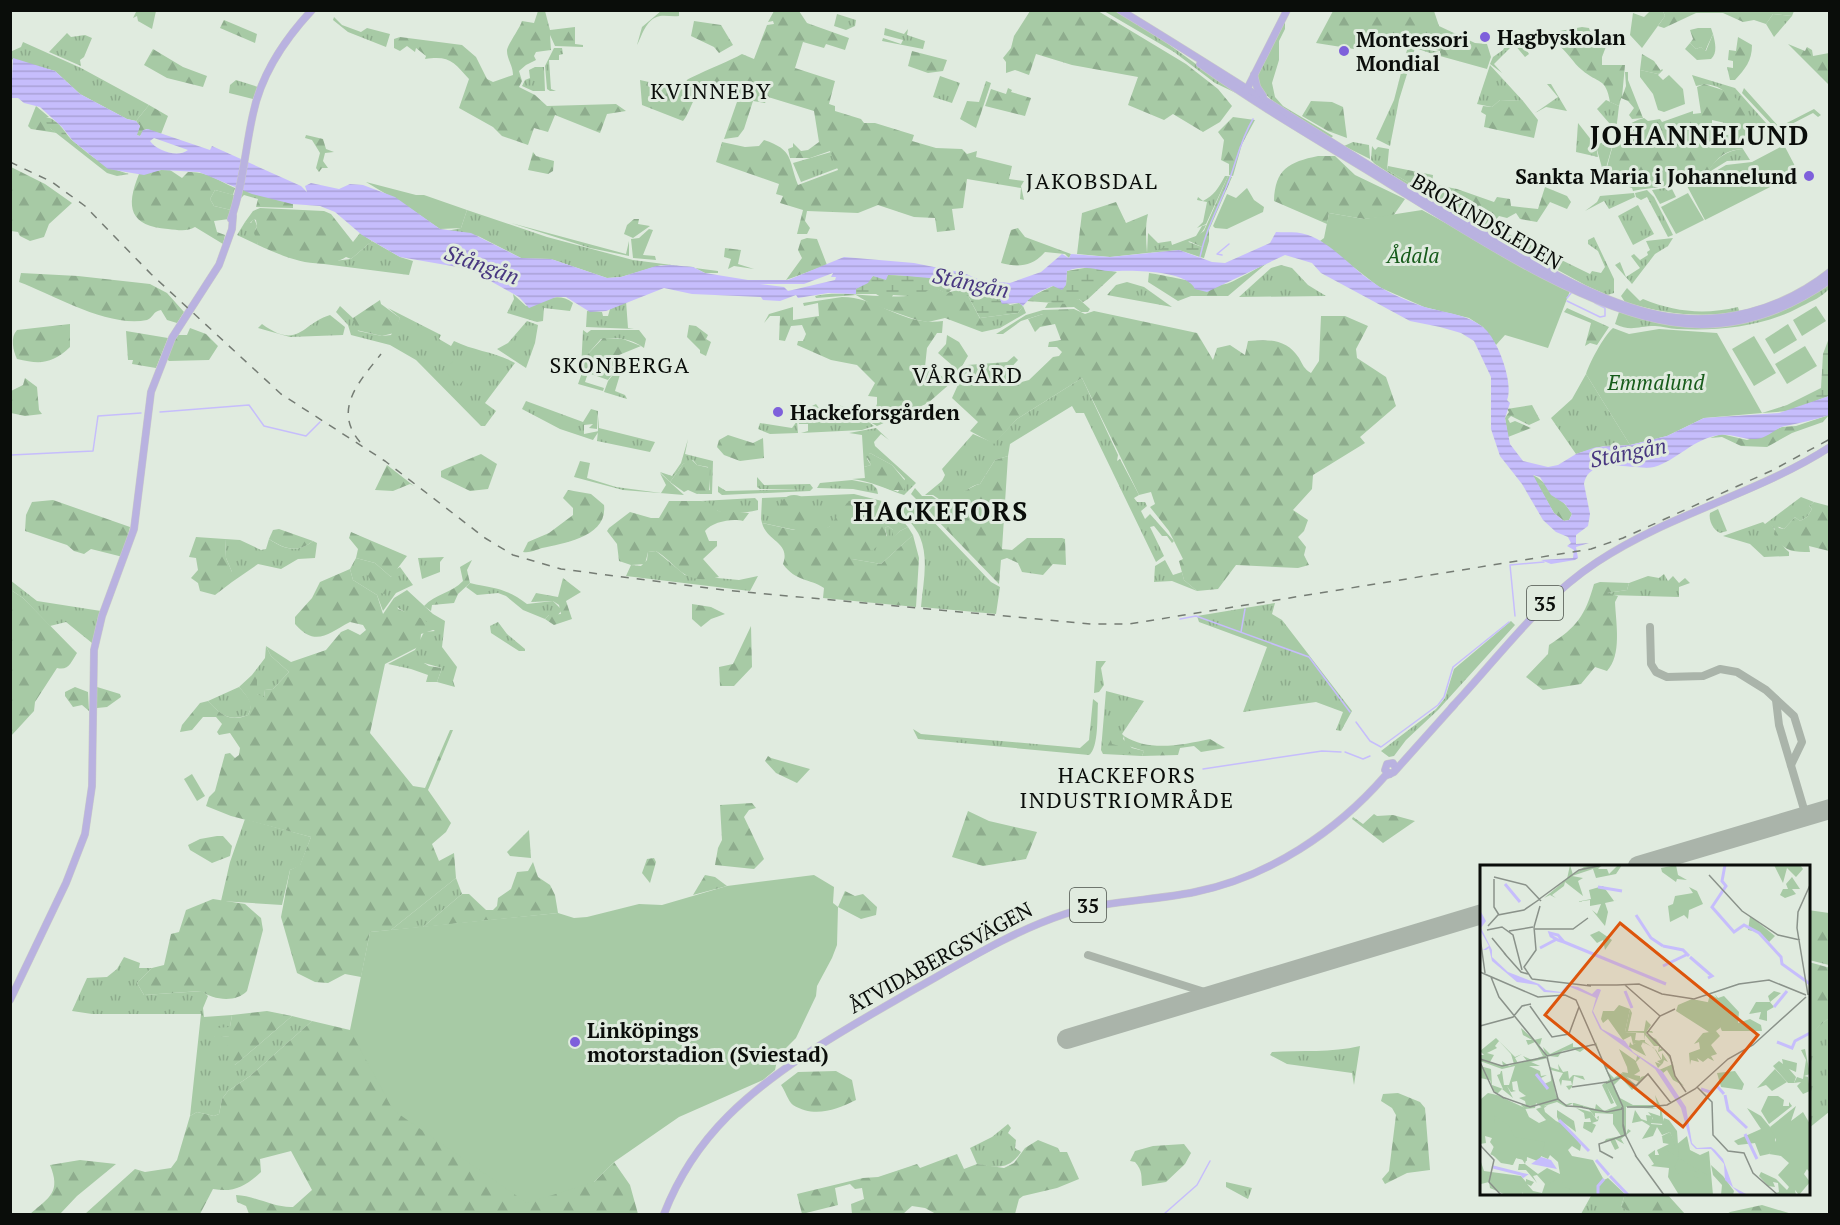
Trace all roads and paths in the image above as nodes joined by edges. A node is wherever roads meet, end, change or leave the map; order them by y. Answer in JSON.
{"nodes":[{"id":1,"x":312,"y":10,"type":"edge"},
{"id":2,"x":1120,"y":10,"type":"edge"},
{"id":3,"x":1285,"y":10,"type":"edge"},
{"id":4,"x":1252,"y":75,"type":"junction"},
{"id":5,"x":1243,"y":89,"type":"junction"},
{"id":6,"x":1267,"y":101,"type":"junction"},
{"id":7,"x":1830,"y":272,"type":"edge"},
{"id":8,"x":1830,"y":280,"type":"edge"},
{"id":9,"x":1830,"y":447,"type":"edge"},
{"id":10,"x":1454,"y":705,"type":"junction"},
{"id":11,"x":1414,"y":749,"type":"junction"},
{"id":12,"x":1391,"y":768,"type":"junction"},
{"id":13,"x":1366,"y":795,"type":"junction"},
{"id":14,"x":10,"y":1000,"type":"edge"},
{"id":15,"x":662,"y":1215,"type":"edge"}],
"edges":[{"from":1,"to":14,"type":"main road"},
{"from":2,"to":5,"type":"main road","name":"BROKINDSLEDEN"},
{"from":3,"to":4,"type":"main road"},
{"from":4,"to":5,"type":"main road"},
{"from":4,"to":5,"type":"main road"},
{"from":4,"to":6,"type":"main road"},
{"from":5,"to":6,"type":"main road","name":"BROKINDSLEDEN"},
{"from":5,"to":8,"type":"main road","name":"BROKINDSLEDEN"},
{"from":6,"to":7,"type":"main road","name":"BROKINDSLEDEN"},
{"from":9,"to":10,"type":"main road","name":"ÅTVIDABERGSVÄGEN","number":"35"},
{"from":10,"to":11,"type":"main road","name":"ÅTVIDABERGSVÄGEN","number":"35"},
{"from":10,"to":12,"type":"main road","name":"ÅTVIDABERGSVÄGEN","number":"35"},
{"from":11,"to":12,"type":"main road","name":"ÅTVIDABERGSVÄGEN","number":"35"},
{"from":11,"to":13,"type":"main road","name":"ÅTVIDABERGSVÄGEN","number":"35"},
{"from":12,"to":13,"type":"main road","name":"ÅTVIDABERGSVÄGEN","number":"35"},
{"from":12,"to":15,"type":"main road","name":"ÅTVIDABERGSVÄGEN","number":"35"},
{"from":13,"to":15,"type":"main road","name":"ÅTVIDABERGSVÄGEN","number":"35"}]}
